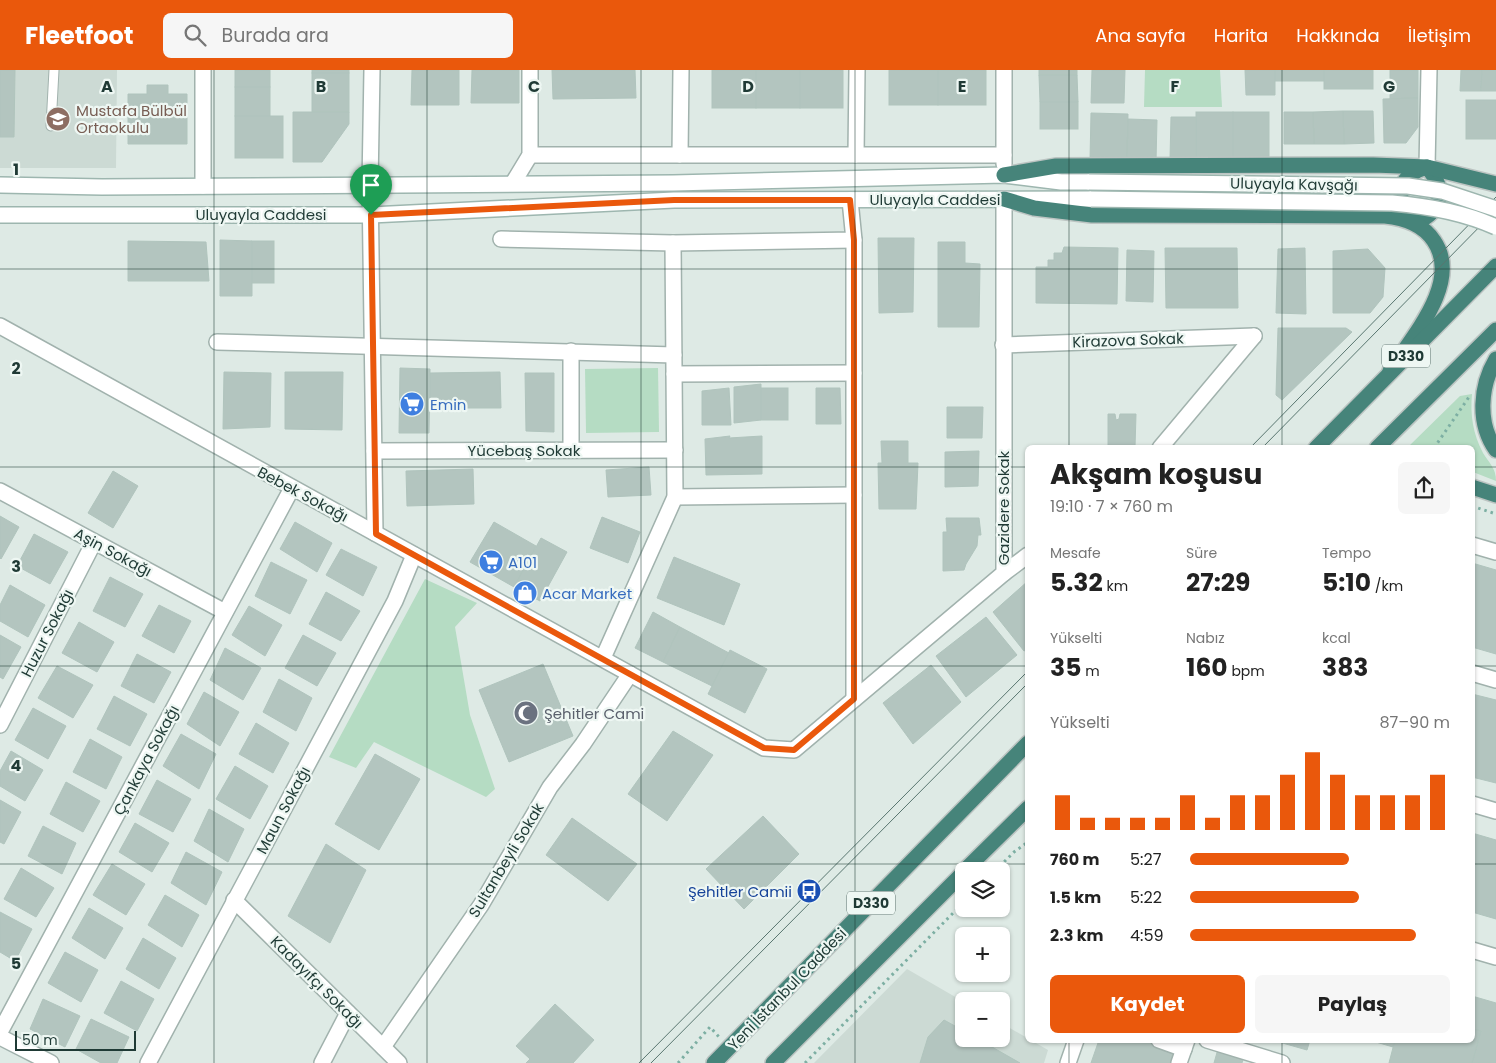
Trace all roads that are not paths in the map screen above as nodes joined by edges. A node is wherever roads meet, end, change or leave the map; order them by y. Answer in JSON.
{"nodes":[{"id":1,"x":54,"y":70,"type":"edge"},
{"id":2,"x":203,"y":70,"type":"edge"},
{"id":3,"x":372,"y":70,"type":"edge"},
{"id":4,"x":530,"y":70,"type":"edge"},
{"id":5,"x":681,"y":70,"type":"edge"},
{"id":6,"x":857,"y":70,"type":"edge"},
{"id":7,"x":1004,"y":70,"type":"edge"},
{"id":8,"x":1429,"y":70,"type":"edge"},
{"id":9,"x":50,"y":126,"type":"dead end"},
{"id":10,"x":530,"y":155,"type":"junction"},
{"id":11,"x":680,"y":155,"type":"junction"},
{"id":12,"x":856,"y":155,"type":"junction"},
{"id":13,"x":1004,"y":155,"type":"junction"},
{"id":14,"x":1427,"y":168,"type":"junction"},
{"id":15,"x":1004,"y":175,"type":"junction"},
{"id":16,"x":1089,"y":182,"type":"joint"},
{"id":17,"x":513,"y":183,"type":"junction"},
{"id":18,"x":370,"y":184,"type":"junction"},
{"id":19,"x":1496,"y":184,"type":"edge"},
{"id":20,"x":0,"y":185,"type":"edge"},
{"id":21,"x":202,"y":186,"type":"junction"},
{"id":22,"x":1004,"y":199,"type":"junction"},
{"id":23,"x":1091,"y":199,"type":"joint"},
{"id":24,"x":850,"y":200,"type":"junction"},
{"id":25,"x":1496,"y":209,"type":"edge"},
{"id":26,"x":0,"y":215,"type":"edge"},
{"id":27,"x":371,"y":215,"type":"junction"},
{"id":28,"x":1415,"y":224,"type":"junction"},
{"id":29,"x":1496,"y":227,"type":"edge"},
{"id":30,"x":501,"y":239,"type":"dead end"},
{"id":31,"x":854,"y":240,"type":"junction"},
{"id":32,"x":673,"y":243,"type":"junction"},
{"id":33,"x":1496,"y":266,"type":"edge"},
{"id":34,"x":0,"y":326,"type":"edge"},
{"id":35,"x":1496,"y":330,"type":"edge"},
{"id":36,"x":217,"y":342,"type":"dead end"},
{"id":37,"x":373,"y":345,"type":"junction"},
{"id":38,"x":1003,"y":345,"type":"junction"},
{"id":39,"x":571,"y":351,"type":"junction"},
{"id":40,"x":674,"y":355,"type":"junction"},
{"id":41,"x":1496,"y":359,"type":"edge"},
{"id":42,"x":1390,"y":371,"type":"junction"},
{"id":43,"x":854,"y":373,"type":"junction"},
{"id":44,"x":674,"y":374,"type":"junction"},
{"id":45,"x":1163,"y":445,"type":"edge"},
{"id":46,"x":1319,"y":445,"type":"edge"},
{"id":47,"x":1380,"y":445,"type":"edge"},
{"id":48,"x":571,"y":450,"type":"junction"},
{"id":49,"x":675,"y":450,"type":"junction"},
{"id":50,"x":1496,"y":450,"type":"edge"},
{"id":51,"x":374,"y":451,"type":"junction"},
{"id":52,"x":292,"y":488,"type":"junction"},
{"id":53,"x":1475,"y":488,"type":"edge"},
{"id":54,"x":0,"y":491,"type":"edge"},
{"id":55,"x":854,"y":495,"type":"junction"},
{"id":56,"x":1496,"y":495,"type":"edge"},
{"id":57,"x":675,"y":497,"type":"junction"},
{"id":58,"x":376,"y":534,"type":"junction"},
{"id":59,"x":94,"y":542,"type":"junction"},
{"id":60,"x":1475,"y":546,"type":"edge"},
{"id":61,"x":1496,"y":552,"type":"edge"},
{"id":62,"x":414,"y":554,"type":"junction"},
{"id":63,"x":1025,"y":557,"type":"edge"},
{"id":64,"x":1004,"y":573,"type":"junction"},
{"id":65,"x":225,"y":612,"type":"junction"},
{"id":66,"x":603,"y":658,"type":"junction"},
{"id":67,"x":630,"y":674,"type":"junction"},
{"id":68,"x":1475,"y":674,"type":"edge"},
{"id":69,"x":1496,"y":680,"type":"edge"},
{"id":70,"x":854,"y":699,"type":"junction"},
{"id":71,"x":0,"y":725,"type":"edge"},
{"id":72,"x":1025,"y":745,"type":"edge"},
{"id":73,"x":764,"y":748,"type":"joint"},
{"id":74,"x":1475,"y":805,"type":"edge"},
{"id":75,"x":1025,"y":811,"type":"edge"},
{"id":76,"x":1496,"y":811,"type":"edge"},
{"id":77,"x":974,"y":862,"type":"edge"},
{"id":78,"x":955,"y":881,"type":"edge"},
{"id":79,"x":234,"y":900,"type":"junction"},
{"id":80,"x":1475,"y":951,"type":"edge"},
{"id":81,"x":1496,"y":957,"type":"edge"},
{"id":82,"x":348,"y":1012,"type":"junction"},
{"id":83,"x":0,"y":1032,"type":"edge"},
{"id":84,"x":0,"y":1037,"type":"edge"},
{"id":85,"x":1075,"y":1043,"type":"edge"},
{"id":86,"x":1166,"y":1043,"type":"edge"},
{"id":87,"x":1217,"y":1043,"type":"edge"},
{"id":88,"x":383,"y":1047,"type":"junction"},
{"id":89,"x":1183,"y":1050,"type":"edge"},
{"id":90,"x":51,"y":1063,"type":"edge"},
{"id":91,"x":148,"y":1063,"type":"edge"},
{"id":92,"x":322,"y":1063,"type":"edge"},
{"id":93,"x":398,"y":1063,"type":"edge"},
{"id":94,"x":714,"y":1063,"type":"edge"},
{"id":95,"x":773,"y":1063,"type":"edge"},
{"id":96,"x":1068,"y":1063,"type":"edge"},
{"id":97,"x":1282,"y":1063,"type":"edge"}],
"edges":[{"from":1,"to":9,"type":"lane"},
{"from":2,"to":21,"type":"street"},
{"from":3,"to":18,"type":"street"},
{"from":4,"to":10,"type":"street"},
{"from":5,"to":11,"type":"street"},
{"from":6,"to":12,"type":"street"},
{"from":7,"to":13,"type":"street"},
{"from":8,"to":14,"type":"street"},
{"from":10,"to":11,"type":"street"},
{"from":10,"to":17,"type":"street"},
{"from":11,"to":12,"type":"street"},
{"from":12,"to":13,"type":"street"},
{"from":13,"to":15,"type":"street"},
{"from":14,"to":15,"type":"highway"},
{"from":14,"to":19,"type":"highway"},
{"from":14,"to":28,"type":"highway"},
{"from":14,"to":28,"type":"highway"},
{"from":15,"to":16,"type":"street","name":"Uluyayla Caddesi"},
{"from":15,"to":17,"type":"street","name":"Uluyayla Caddesi"},
{"from":16,"to":25,"type":"street","name":"Uluyayla Kavşağı","bridge":true},
{"from":17,"to":18,"type":"street","name":"Uluyayla Caddesi"},
{"from":18,"to":21,"type":"street","name":"Uluyayla Caddesi"},
{"from":18,"to":27,"type":"street"},
{"from":20,"to":21,"type":"street","name":"Uluyayla Caddesi"},
{"from":22,"to":23,"type":"street","name":"Uluyayla Caddesi"},
{"from":22,"to":24,"type":"street","name":"Uluyayla Caddesi"},
{"from":22,"to":28,"type":"highway"},
{"from":22,"to":38,"type":"street","name":"Gazidere Sokak"},
{"from":23,"to":29,"type":"street","name":"Uluyayla Kavşağı","bridge":true},
{"from":24,"to":27,"type":"street","name":"Uluyayla Caddesi"},
{"from":24,"to":31,"type":"street"},
{"from":26,"to":27,"type":"street","name":"Uluyayla Caddesi"},
{"from":27,"to":37,"type":"street"},
{"from":28,"to":42,"type":"highway"},
{"from":30,"to":32,"type":"street"},
{"from":31,"to":32,"type":"street"},
{"from":31,"to":43,"type":"street"},
{"from":32,"to":40,"type":"street"},
{"from":33,"to":42,"type":"highway","number":"D330"},
{"from":34,"to":52,"type":"street","name":"Bebek Sokağı"},
{"from":35,"to":47,"type":"highway","number":"D330"},
{"from":36,"to":37,"type":"street"},
{"from":37,"to":39,"type":"street"},
{"from":37,"to":51,"type":"street"},
{"from":38,"to":45,"type":"street","name":"Kirazova Sokak"},
{"from":38,"to":64,"type":"street","name":"Gazidere Sokak"},
{"from":39,"to":40,"type":"street"},
{"from":39,"to":48,"type":"street"},
{"from":40,"to":44,"type":"street"},
{"from":41,"to":50,"type":"highway"},
{"from":42,"to":46,"type":"highway","number":"D330"},
{"from":43,"to":44,"type":"street"},
{"from":43,"to":55,"type":"street"},
{"from":44,"to":49,"type":"street"},
{"from":48,"to":49,"type":"street","name":"Yücebaş Sokak"},
{"from":48,"to":51,"type":"street","name":"Yücebaş Sokak"},
{"from":49,"to":57,"type":"street"},
{"from":51,"to":58,"type":"street"},
{"from":52,"to":58,"type":"street","name":"Bebek Sokağı"},
{"from":52,"to":65,"type":"street","name":"Çankaya Sokağı"},
{"from":53,"to":56,"type":"highway"},
{"from":54,"to":59,"type":"street","name":"Aşin Sokağı"},
{"from":55,"to":57,"type":"street"},
{"from":55,"to":70,"type":"street"},
{"from":57,"to":66,"type":"street"},
{"from":58,"to":62,"type":"street","name":"Bebek Sokağı"},
{"from":59,"to":65,"type":"street","name":"Aşin Sokağı"},
{"from":59,"to":71,"type":"street","name":"Huzur Sokağı"},
{"from":60,"to":61,"type":"street"},
{"from":62,"to":66,"type":"street","name":"Bebek Sokağı"},
{"from":62,"to":79,"type":"street","name":"Maun Sokağı"},
{"from":63,"to":64,"type":"street"},
{"from":64,"to":70,"type":"street","name":"Gazidere Sokak"},
{"from":65,"to":83,"type":"street","name":"Çankaya Sokağı"},
{"from":66,"to":67,"type":"street","name":"Bebek Sokağı"},
{"from":67,"to":73,"type":"street","name":"Bebek Sokağı"},
{"from":67,"to":88,"type":"street","name":"Sultanbeyli Sokak"},
{"from":68,"to":69,"type":"street"},
{"from":70,"to":73,"type":"street","name":"Gazidere Sokak"},
{"from":72,"to":94,"type":"highway","name":"Yeni İstanbul Caddesi","number":"D330"},
{"from":74,"to":76,"type":"street"},
{"from":75,"to":77,"type":"highway","number":"D330"},
{"from":78,"to":95,"type":"highway","number":"D330"},
{"from":79,"to":82,"type":"street","name":"Kadayıfçı Sokağı"},
{"from":79,"to":91,"type":"street","name":"Maun Sokağı"},
{"from":80,"to":81,"type":"street"},
{"from":82,"to":88,"type":"street","name":"Kadayıfçı Sokağı"},
{"from":82,"to":92,"type":"street"},
{"from":84,"to":90,"type":"street"},
{"from":85,"to":96,"type":"street"},
{"from":86,"to":89,"type":"street"},
{"from":87,"to":97,"type":"street"},
{"from":88,"to":93,"type":"street","name":"Kadayıfçı Sokağı"}]}
